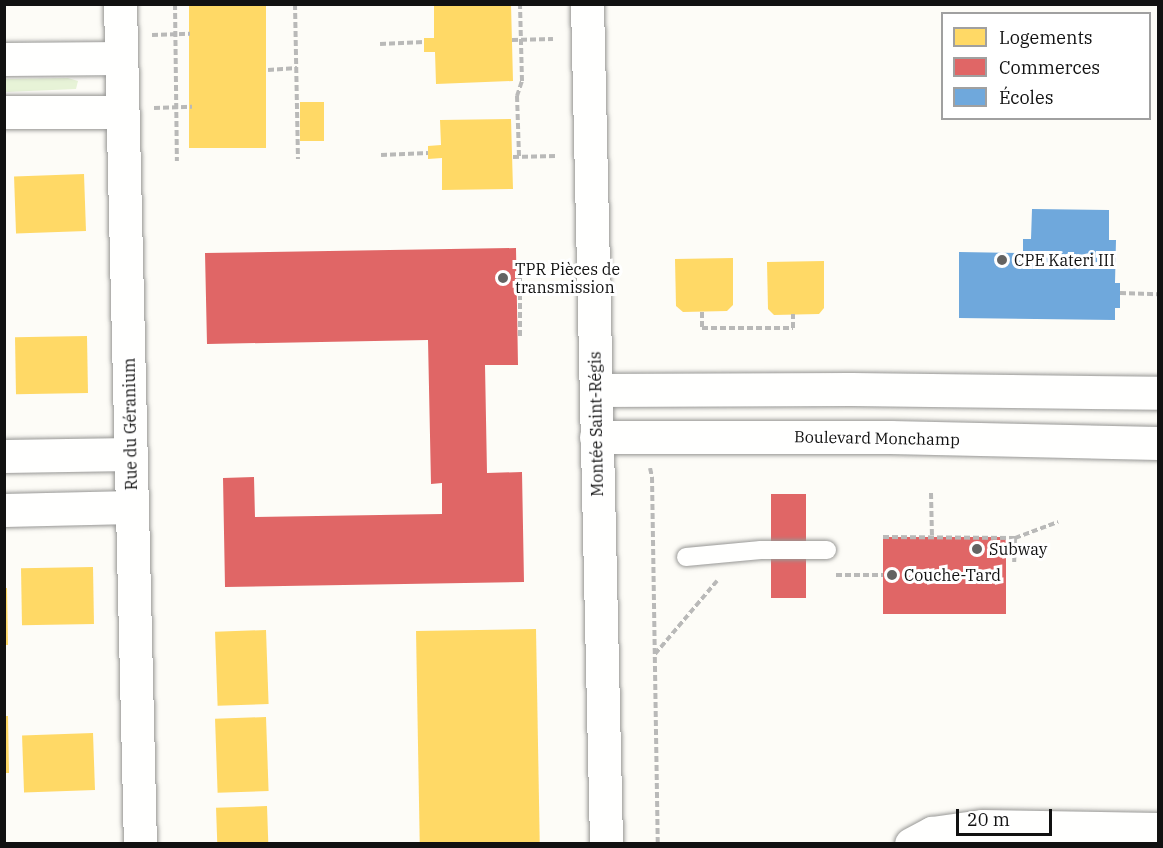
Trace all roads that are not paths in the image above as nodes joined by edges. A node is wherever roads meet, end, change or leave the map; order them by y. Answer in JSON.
{"nodes":[{"id":1,"x":120,"y":4,"type":"edge"},
{"id":2,"x":587,"y":4,"type":"edge"},
{"id":3,"x":122,"y":58,"type":"junction"},
{"id":4,"x":4,"y":59,"type":"edge"},
{"id":5,"x":136,"y":110,"type":"junction"},
{"id":6,"x":4,"y":112,"type":"edge"},
{"id":7,"x":596,"y":390,"type":"junction"},
{"id":8,"x":1158,"y":393,"type":"edge"},
{"id":9,"x":596,"y":437,"type":"junction"},
{"id":10,"x":1158,"y":443,"type":"edge"},
{"id":11,"x":131,"y":454,"type":"junction"},
{"id":12,"x":4,"y":456,"type":"edge"},
{"id":13,"x":132,"y":507,"type":"junction"},
{"id":14,"x":4,"y":510,"type":"edge"},
{"id":15,"x":826,"y":550,"type":"dead end"},
{"id":16,"x":686,"y":557,"type":"dead end"},
{"id":17,"x":1158,"y":829,"type":"edge"},
{"id":18,"x":140,"y":843,"type":"edge"},
{"id":19,"x":606,"y":843,"type":"edge"},
{"id":20,"x":911,"y":843,"type":"edge"}],
"edges":[{"from":1,"to":3,"type":"street","name":"Rue du Géranium"},
{"from":2,"to":7,"type":"street","name":"Montée Saint-Régis"},
{"from":3,"to":4,"type":"street"},
{"from":3,"to":5,"type":"street","name":"Rue du Géranium"},
{"from":5,"to":6,"type":"street"},
{"from":5,"to":11,"type":"street","name":"Rue du Géranium"},
{"from":7,"to":8,"type":"street"},
{"from":7,"to":9,"type":"street","name":"Montée Saint-Régis"},
{"from":9,"to":10,"type":"street","name":"Boulevard Monchamp"},
{"from":9,"to":19,"type":"street","name":"Montée Saint-Régis"},
{"from":11,"to":12,"type":"street"},
{"from":11,"to":13,"type":"street","name":"Rue du Géranium"},
{"from":13,"to":14,"type":"street"},
{"from":13,"to":18,"type":"street","name":"Rue du Géranium"},
{"from":15,"to":16,"type":"lane"},
{"from":17,"to":20,"type":"street"}]}
